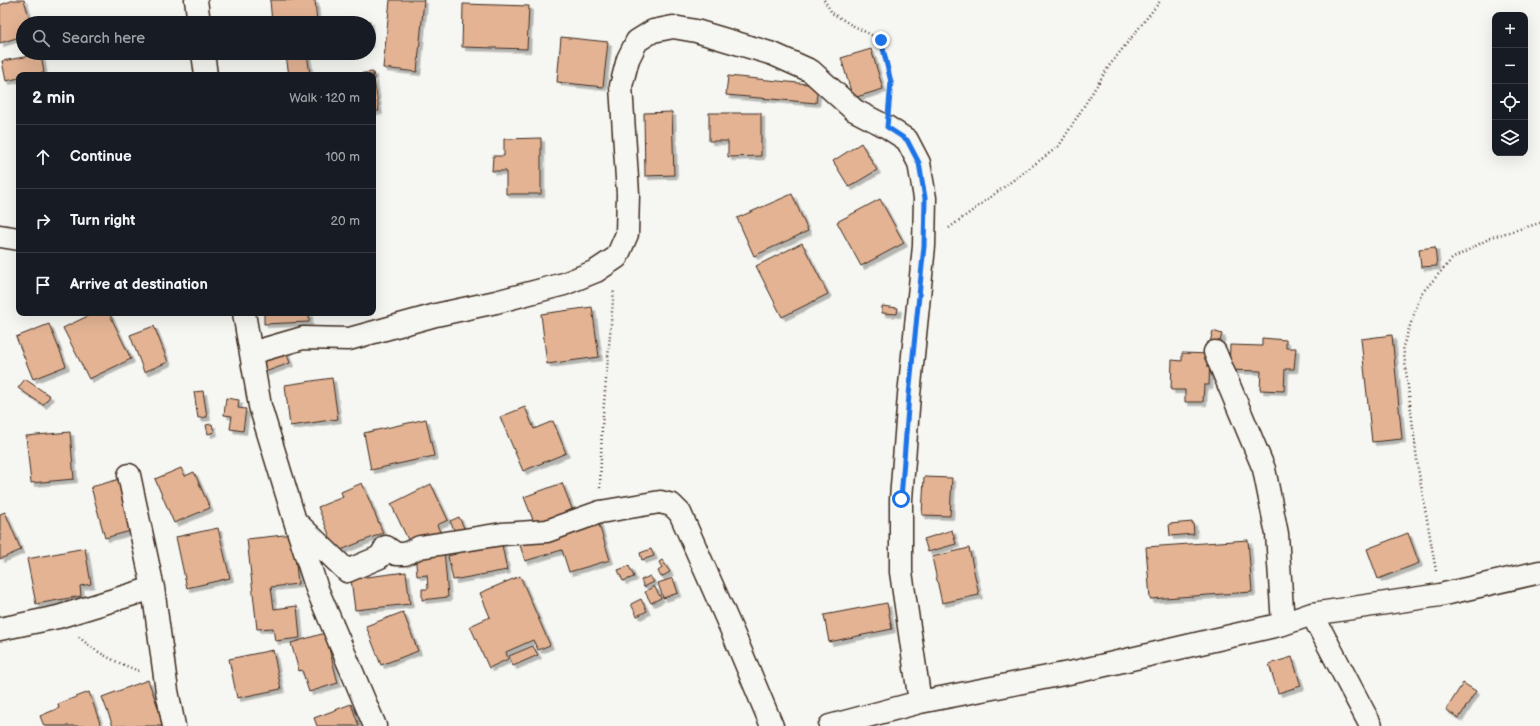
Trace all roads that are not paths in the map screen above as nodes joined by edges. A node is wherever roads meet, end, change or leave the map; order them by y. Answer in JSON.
{"nodes":[{"id":1,"x":196,"y":0,"type":"edge"},
{"id":2,"x":198,"y":16,"type":"edge"},
{"id":3,"x":204,"y":60,"type":"edge"},
{"id":4,"x":206,"y":72,"type":"edge"},
{"id":5,"x":0,"y":236,"type":"edge"},
{"id":6,"x":16,"y":239,"type":"edge"},
{"id":7,"x":245,"y":316,"type":"edge"},
{"id":8,"x":1215,"y":352,"type":"dead end"},
{"id":9,"x":251,"y":353,"type":"junction"},
{"id":10,"x":129,"y":475,"type":"dead end"},
{"id":11,"x":295,"y":521,"type":"junction"},
{"id":12,"x":1540,"y":572,"type":"edge"},
{"id":13,"x":153,"y":588,"type":"junction"},
{"id":14,"x":1312,"y":614,"type":"junction"},
{"id":15,"x":1283,"y":624,"type":"junction"},
{"id":16,"x":0,"y":629,"type":"edge"},
{"id":17,"x":920,"y":702,"type":"junction"},
{"id":18,"x":174,"y":726,"type":"edge"},
{"id":19,"x":375,"y":726,"type":"edge"},
{"id":20,"x":772,"y":726,"type":"edge"},
{"id":21,"x":830,"y":726,"type":"edge"},
{"id":22,"x":1371,"y":726,"type":"edge"}],
"edges":[{"from":1,"to":2,"type":"street"},
{"from":3,"to":4,"type":"street"},
{"from":5,"to":6,"type":"street"},
{"from":7,"to":9,"type":"street"},
{"from":8,"to":15,"type":"street"},
{"from":9,"to":11,"type":"street"},
{"from":9,"to":17,"type":"street"},
{"from":10,"to":13,"type":"street"},
{"from":11,"to":19,"type":"street"},
{"from":11,"to":20,"type":"street"},
{"from":12,"to":14,"type":"street"},
{"from":13,"to":16,"type":"street"},
{"from":13,"to":18,"type":"street"},
{"from":14,"to":15,"type":"street"},
{"from":14,"to":22,"type":"street"},
{"from":15,"to":17,"type":"street"},
{"from":17,"to":21,"type":"street"}]}
